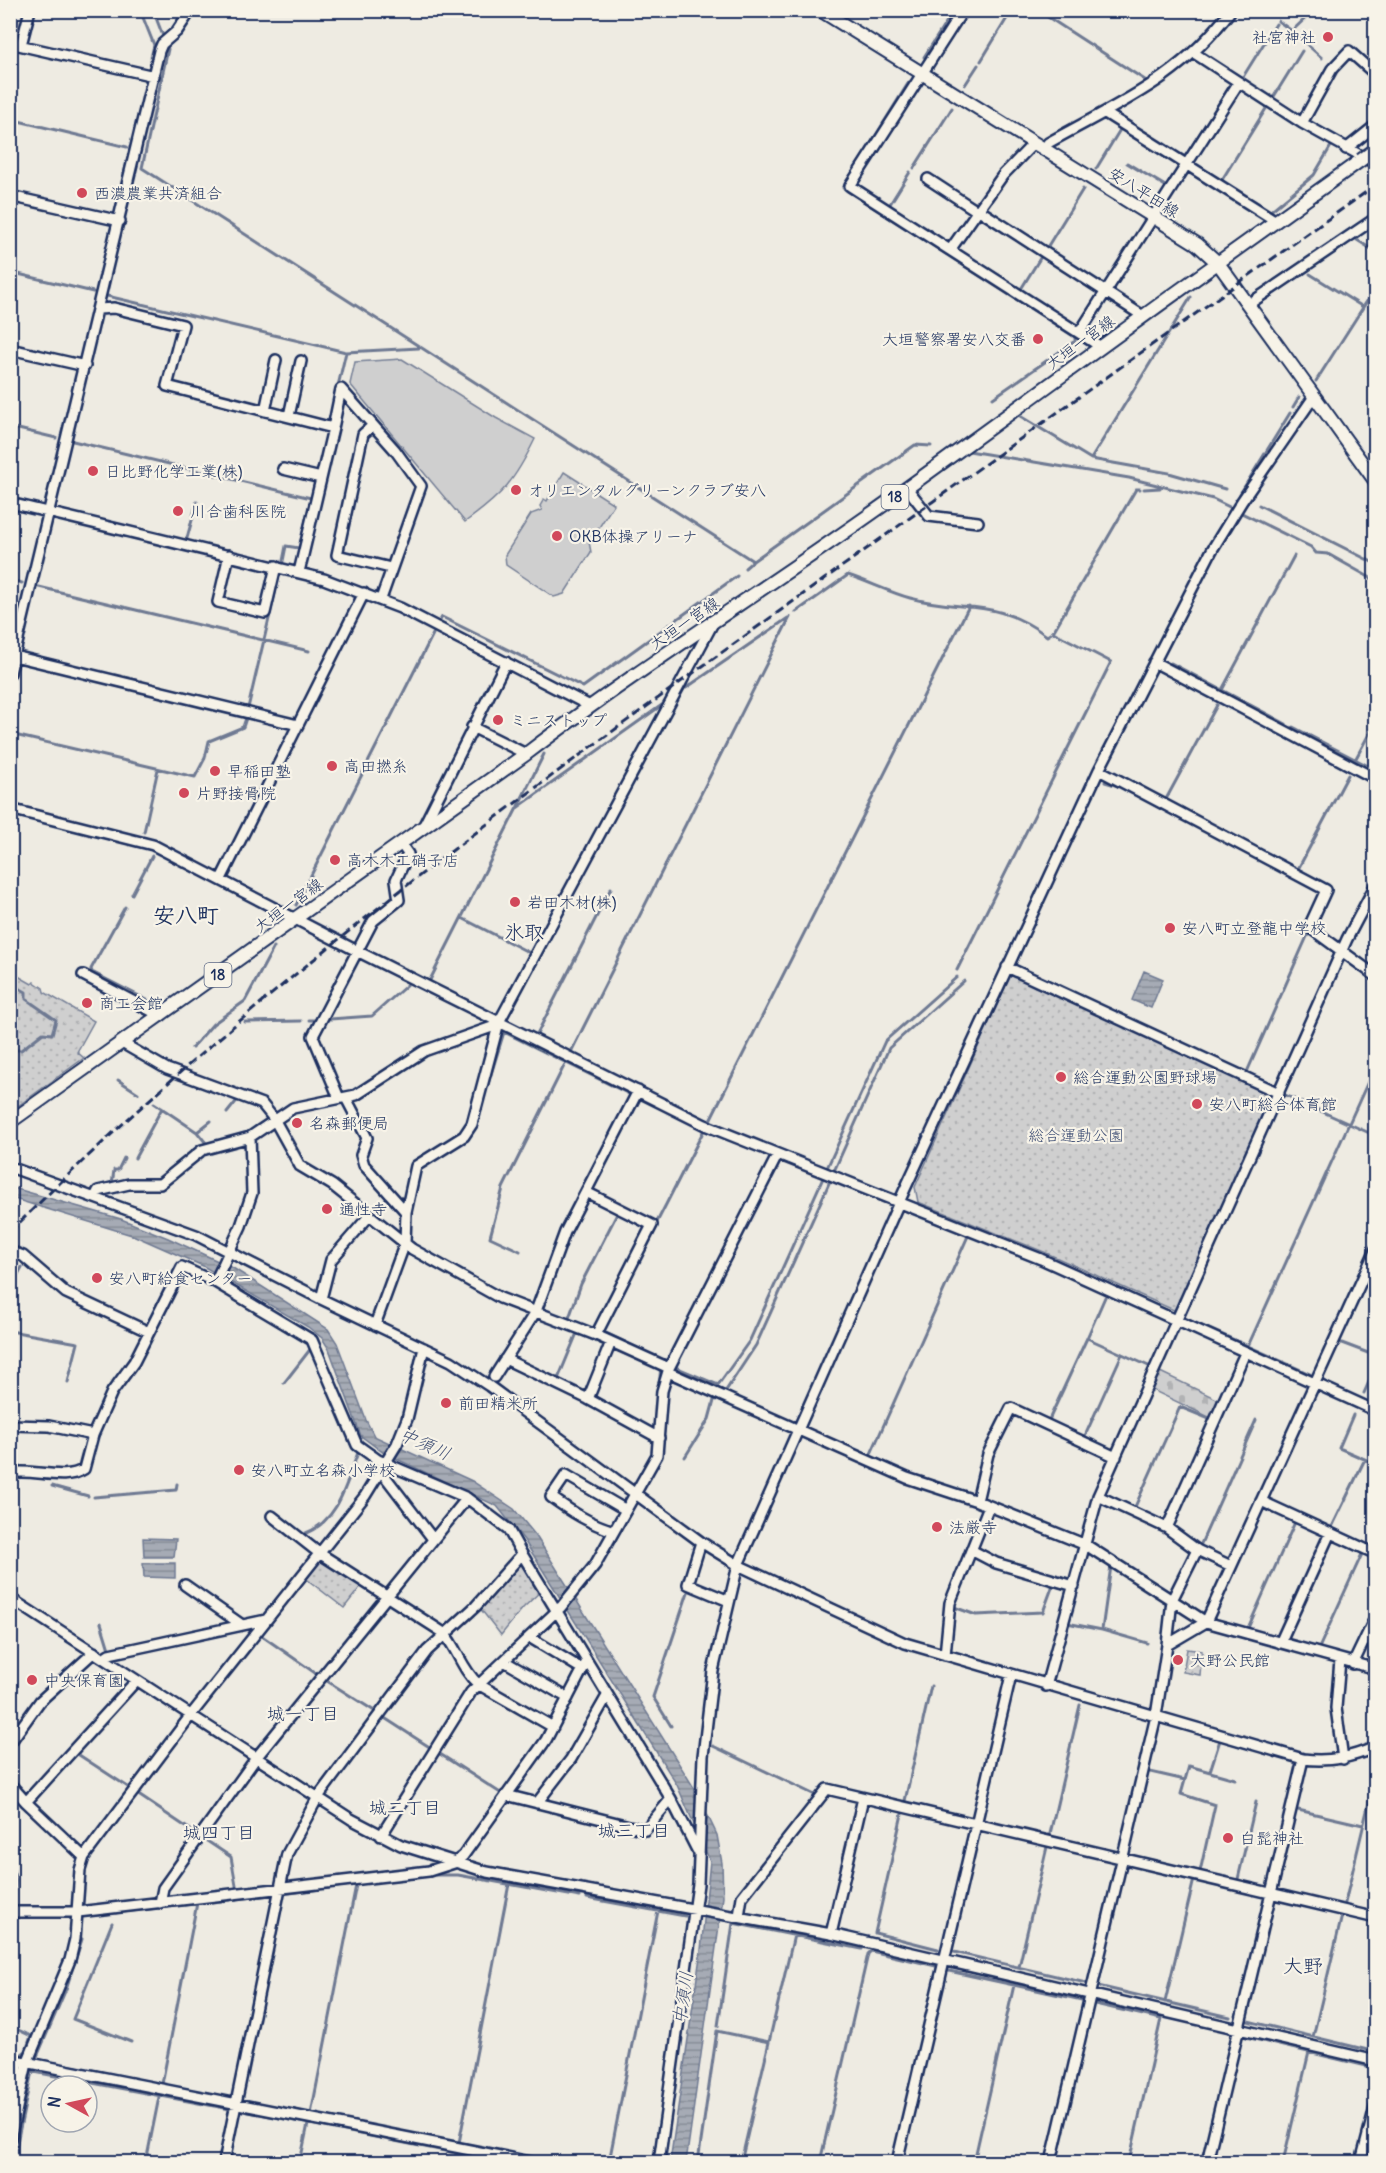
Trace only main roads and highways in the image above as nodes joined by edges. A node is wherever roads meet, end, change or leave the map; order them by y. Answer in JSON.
{"nodes":[{"id":1,"x":820,"y":10,"type":"edge"},
{"id":2,"x":1374,"y":155,"type":"edge"},
{"id":3,"x":1218,"y":263,"type":"junction"},
{"id":4,"x":1376,"y":482,"type":"edge"},
{"id":5,"x":10,"y":1122,"type":"edge"}],
"edges":[{"from":1,"to":3,"type":"main road","name":"安八平田線"},
{"from":2,"to":3,"type":"main road","name":"大垣一宮線","number":"18","bridge":true},
{"from":3,"to":4,"type":"main road","name":"安八平田線"},
{"from":3,"to":5,"type":"main road","name":"大垣一宮線","number":"18"}]}
